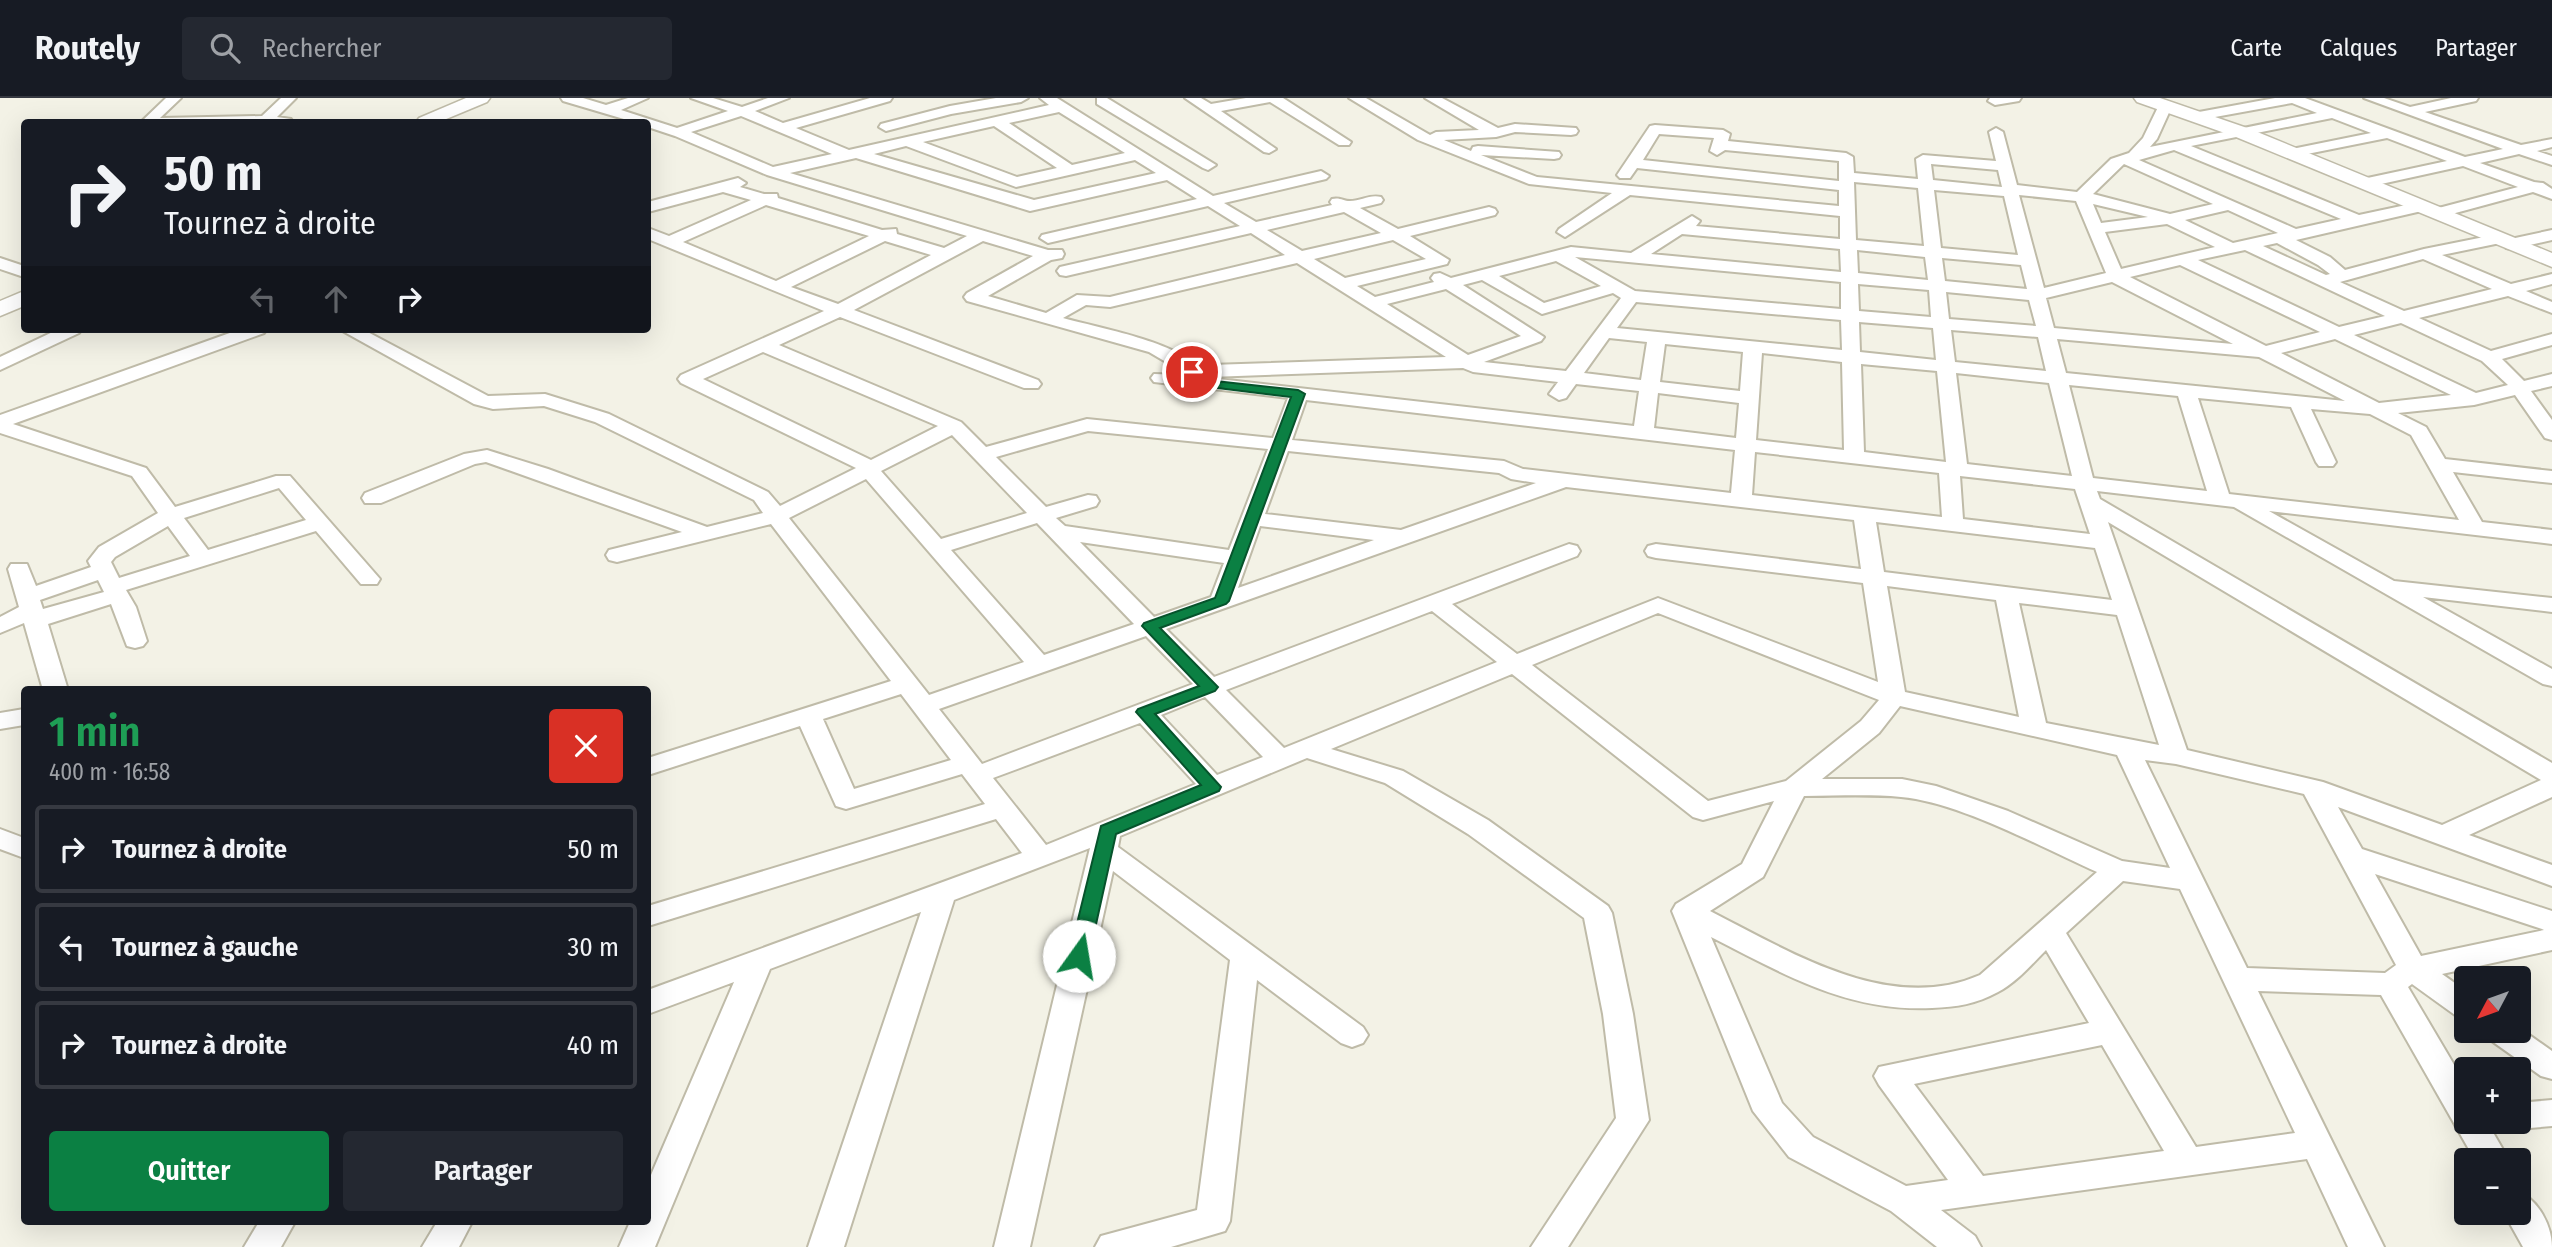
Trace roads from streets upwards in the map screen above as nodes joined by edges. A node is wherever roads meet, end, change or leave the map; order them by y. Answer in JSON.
{"nodes":[{"id":1,"x":174,"y":98,"type":"edge"},
{"id":2,"x":289,"y":98,"type":"edge"},
{"id":3,"x":481,"y":98,"type":"edge"},
{"id":4,"x":568,"y":98,"type":"edge"},
{"id":5,"x":641,"y":98,"type":"edge"},
{"id":6,"x":698,"y":98,"type":"edge"},
{"id":7,"x":885,"y":98,"type":"edge"},
{"id":8,"x":1021,"y":98,"type":"edge"},
{"id":9,"x":1047,"y":98,"type":"edge"},
{"id":10,"x":1119,"y":98,"type":"edge"},
{"id":11,"x":1192,"y":98,"type":"edge"},
{"id":12,"x":1271,"y":98,"type":"edge"},
{"id":13,"x":1356,"y":98,"type":"edge"},
{"id":14,"x":1432,"y":98,"type":"edge"},
{"id":15,"x":2014,"y":98,"type":"edge"},
{"id":16,"x":2143,"y":98,"type":"edge"},
{"id":17,"x":2294,"y":98,"type":"edge"},
{"id":18,"x":2371,"y":98,"type":"edge"},
{"id":19,"x":2471,"y":98,"type":"edge"},
{"id":20,"x":775,"y":99,"type":"edge"},
{"id":21,"x":1102,"y":101,"type":"junction"},
{"id":22,"x":1995,"y":101,"type":"dead end"},
{"id":23,"x":2165,"y":106,"type":"junction"},
{"id":24,"x":1063,"y":108,"type":"junction"},
{"id":25,"x":846,"y":109,"type":"junction"},
{"id":26,"x":1209,"y":109,"type":"junction"},
{"id":27,"x":606,"y":110,"type":"junction"},
{"id":28,"x":742,"y":111,"type":"junction"},
{"id":29,"x":2408,"y":111,"type":"junction"},
{"id":30,"x":2335,"y":114,"type":"junction"},
{"id":31,"x":2193,"y":117,"type":"junction"},
{"id":32,"x":151,"y":119,"type":"edge"},
{"id":33,"x":267,"y":119,"type":"edge"},
{"id":34,"x":432,"y":119,"type":"edge"},
{"id":35,"x":637,"y":119,"type":"edge"},
{"id":36,"x":996,"y":121,"type":"junction"},
{"id":37,"x":2356,"y":122,"type":"junction"},
{"id":38,"x":651,"y":123,"type":"edge"},
{"id":39,"x":876,"y":123,"type":"junction"},
{"id":40,"x":2442,"y":123,"type":"junction"},
{"id":41,"x":781,"y":128,"type":"junction"},
{"id":42,"x":679,"y":132,"type":"junction"},
{"id":43,"x":1996,"y":132,"type":"dead end"},
{"id":44,"x":1496,"y":133,"type":"junction"},
{"id":45,"x":2243,"y":133,"type":"junction"},
{"id":46,"x":2389,"y":134,"type":"junction"},
{"id":47,"x":1423,"y":137,"type":"junction"},
{"id":48,"x":658,"y":140,"type":"dead end"},
{"id":49,"x":910,"y":140,"type":"junction"},
{"id":50,"x":1344,"y":142,"type":"dead end"},
{"id":51,"x":2552,"y":143,"type":"edge"},
{"id":52,"x":1720,"y":145,"type":"junction"},
{"id":53,"x":2176,"y":145,"type":"junction"},
{"id":54,"x":1269,"y":149,"type":"dead end"},
{"id":55,"x":1453,"y":149,"type":"junction"},
{"id":56,"x":2515,"y":149,"type":"junction"},
{"id":57,"x":849,"y":153,"type":"junction"},
{"id":58,"x":1137,"y":155,"type":"junction"},
{"id":59,"x":1554,"y":155,"type":"junction"},
{"id":60,"x":2130,"y":158,"type":"junction"},
{"id":61,"x":2463,"y":161,"type":"junction"},
{"id":62,"x":2552,"y":161,"type":"edge"},
{"id":63,"x":1633,"y":163,"type":"junction"},
{"id":64,"x":2285,"y":163,"type":"junction"},
{"id":65,"x":1208,"y":165,"type":"dead end"},
{"id":66,"x":2005,"y":166,"type":"junction"},
{"id":67,"x":1069,"y":170,"type":"junction"},
{"id":68,"x":1710,"y":171,"type":"junction"},
{"id":69,"x":774,"y":173,"type":"junction"},
{"id":70,"x":1169,"y":175,"type":"junction"},
{"id":71,"x":2250,"y":175,"type":"junction"},
{"id":72,"x":1321,"y":176,"type":"dead end"},
{"id":73,"x":1301,"y":180,"type":"junction"},
{"id":74,"x":1016,"y":181,"type":"junction"},
{"id":75,"x":1534,"y":181,"type":"junction"},
{"id":76,"x":1846,"y":181,"type":"junction"},
{"id":77,"x":806,"y":182,"type":"junction"},
{"id":78,"x":2363,"y":183,"type":"junction"},
{"id":79,"x":1926,"y":184,"type":"junction"},
{"id":80,"x":2552,"y":184,"type":"edge"},
{"id":81,"x":723,"y":187,"type":"junction"},
{"id":82,"x":2534,"y":187,"type":"junction"},
{"id":83,"x":2191,"y":188,"type":"junction"},
{"id":84,"x":2011,"y":190,"type":"junction"},
{"id":85,"x":1619,"y":191,"type":"junction"},
{"id":86,"x":2552,"y":194,"type":"edge"},
{"id":87,"x":2082,"y":196,"type":"junction"},
{"id":88,"x":766,"y":200,"type":"junction"},
{"id":89,"x":1375,"y":200,"type":"dead end"},
{"id":90,"x":1211,"y":201,"type":"junction"},
{"id":91,"x":1722,"y":201,"type":"junction"},
{"id":92,"x":2231,"y":205,"type":"junction"},
{"id":93,"x":651,"y":206,"type":"edge"},
{"id":94,"x":1345,"y":206,"type":"junction"},
{"id":95,"x":2429,"y":210,"type":"junction"},
{"id":96,"x":1489,"y":212,"type":"dead end"},
{"id":97,"x":1847,"y":212,"type":"junction"},
{"id":98,"x":920,"y":217,"type":"junction"},
{"id":99,"x":2168,"y":219,"type":"junction"},
{"id":100,"x":2359,"y":221,"type":"junction"},
{"id":101,"x":1253,"y":228,"type":"junction"},
{"id":102,"x":1041,"y":229,"type":"junction"},
{"id":103,"x":1679,"y":229,"type":"junction"},
{"id":104,"x":2094,"y":229,"type":"junction"},
{"id":105,"x":1565,"y":232,"type":"dead end"},
{"id":106,"x":651,"y":234,"type":"edge"},
{"id":107,"x":883,"y":235,"type":"junction"},
{"id":108,"x":981,"y":235,"type":"junction"},
{"id":109,"x":1393,"y":235,"type":"junction"},
{"id":110,"x":2552,"y":235,"type":"edge"},
{"id":111,"x":2288,"y":237,"type":"junction"},
{"id":112,"x":670,"y":242,"type":"junction"},
{"id":113,"x":2505,"y":242,"type":"junction"},
{"id":114,"x":1848,"y":246,"type":"junction"},
{"id":115,"x":2240,"y":248,"type":"junction"},
{"id":116,"x":1933,"y":253,"type":"junction"},
{"id":117,"x":946,"y":254,"type":"junction"},
{"id":118,"x":2424,"y":254,"type":"junction"},
{"id":119,"x":1559,"y":255,"type":"junction"},
{"id":120,"x":1299,"y":257,"type":"junction"},
{"id":121,"x":1634,"y":258,"type":"junction"},
{"id":122,"x":2182,"y":259,"type":"junction"},
{"id":123,"x":2028,"y":261,"type":"junction"},
{"id":124,"x":2552,"y":261,"type":"edge"},
{"id":125,"x":0,"y":263,"type":"edge"},
{"id":126,"x":1690,"y":264,"type":"junction"},
{"id":127,"x":1420,"y":265,"type":"junction"},
{"id":128,"x":21,"y":271,"type":"edge"},
{"id":129,"x":1066,"y":271,"type":"junction"},
{"id":130,"x":1484,"y":274,"type":"junction"},
{"id":131,"x":2116,"y":276,"type":"junction"},
{"id":132,"x":2342,"y":276,"type":"junction"},
{"id":133,"x":1849,"y":278,"type":"junction"},
{"id":134,"x":2552,"y":279,"type":"edge"},
{"id":135,"x":2324,"y":281,"type":"junction"},
{"id":136,"x":1449,"y":283,"type":"junction"},
{"id":137,"x":1342,"y":284,"type":"junction"},
{"id":138,"x":1937,"y":286,"type":"junction"},
{"id":139,"x":777,"y":288,"type":"junction"},
{"id":140,"x":2507,"y":289,"type":"junction"},
{"id":141,"x":1630,"y":293,"type":"junction"},
{"id":142,"x":2037,"y":295,"type":"junction"},
{"id":143,"x":21,"y":299,"type":"edge"},
{"id":144,"x":1083,"y":299,"type":"junction"},
{"id":145,"x":1372,"y":303,"type":"junction"},
{"id":146,"x":2552,"y":308,"type":"edge"},
{"id":147,"x":0,"y":309,"type":"edge"},
{"id":148,"x":839,"y":311,"type":"junction"},
{"id":149,"x":1850,"y":316,"type":"junction"},
{"id":150,"x":2404,"y":318,"type":"junction"},
{"id":151,"x":1048,"y":319,"type":"junction"},
{"id":152,"x":1941,"y":324,"type":"junction"},
{"id":153,"x":1605,"y":332,"type":"junction"},
{"id":154,"x":2336,"y":332,"type":"junction"},
{"id":155,"x":65,"y":333,"type":"edge"},
{"id":156,"x":212,"y":333,"type":"edge"},
{"id":157,"x":247,"y":333,"type":"edge"},
{"id":158,"x":355,"y":333,"type":"edge"},
{"id":159,"x":2047,"y":334,"type":"junction"},
{"id":160,"x":1657,"y":337,"type":"junction"},
{"id":161,"x":226,"y":341,"type":"junction"},
{"id":162,"x":763,"y":345,"type":"junction"},
{"id":163,"x":2546,"y":345,"type":"edge"},
{"id":164,"x":1753,"y":347,"type":"junction"},
{"id":165,"x":2264,"y":352,"type":"junction"},
{"id":166,"x":1851,"y":357,"type":"junction"},
{"id":167,"x":2489,"y":357,"type":"junction"},
{"id":168,"x":1466,"y":362,"type":"junction"},
{"id":169,"x":0,"y":364,"type":"edge"},
{"id":170,"x":1409,"y":364,"type":"junction"},
{"id":171,"x":1945,"y":366,"type":"junction"},
{"id":172,"x":1191,"y":377,"type":"junction"},
{"id":173,"x":1161,"y":378,"type":"dead end"},
{"id":174,"x":1571,"y":378,"type":"junction"},
{"id":175,"x":2057,"y":378,"type":"junction"},
{"id":176,"x":2552,"y":380,"type":"edge"},
{"id":177,"x":1031,"y":384,"type":"dead end"},
{"id":178,"x":1650,"y":387,"type":"junction"},
{"id":179,"x":2521,"y":389,"type":"junction"},
{"id":180,"x":2186,"y":391,"type":"junction"},
{"id":181,"x":1298,"y":394,"type":"junction"},
{"id":182,"x":1559,"y":394,"type":"dead end"},
{"id":183,"x":1749,"y":398,"type":"junction"},
{"id":184,"x":2474,"y":399,"type":"junction"},
{"id":185,"x":2298,"y":402,"type":"junction"},
{"id":186,"x":1393,"y":405,"type":"junction"},
{"id":187,"x":2378,"y":410,"type":"junction"},
{"id":188,"x":0,"y":424,"type":"edge"},
{"id":189,"x":2549,"y":425,"type":"edge"},
{"id":190,"x":954,"y":426,"type":"junction"},
{"id":191,"x":1643,"y":433,"type":"junction"},
{"id":192,"x":1280,"y":444,"type":"junction"},
{"id":193,"x":1745,"y":445,"type":"junction"},
{"id":194,"x":982,"y":454,"type":"junction"},
{"id":195,"x":1854,"y":457,"type":"junction"},
{"id":196,"x":2326,"y":462,"type":"dead end"},
{"id":197,"x":2438,"y":464,"type":"junction"},
{"id":198,"x":1953,"y":468,"type":"junction"},
{"id":199,"x":869,"y":469,"type":"junction"},
{"id":200,"x":2552,"y":477,"type":"edge"},
{"id":201,"x":1566,"y":480,"type":"junction"},
{"id":202,"x":2087,"y":493,"type":"junction"},
{"id":203,"x":373,"y":498,"type":"dead end"},
{"id":204,"x":1741,"y":500,"type":"junction"},
{"id":205,"x":2227,"y":500,"type":"junction"},
{"id":206,"x":1088,"y":501,"type":"dead end"},
{"id":207,"x":171,"y":515,"type":"junction"},
{"id":208,"x":1041,"y":515,"type":"junction"},
{"id":209,"x":1864,"y":515,"type":"junction"},
{"id":210,"x":777,"y":516,"type":"junction"},
{"id":211,"x":1252,"y":519,"type":"junction"},
{"id":212,"x":320,"y":523,"type":"junction"},
{"id":213,"x":1952,"y":525,"type":"junction"},
{"id":214,"x":2474,"y":528,"type":"junction"},
{"id":215,"x":1058,"y":532,"type":"junction"},
{"id":216,"x":707,"y":534,"type":"junction"},
{"id":217,"x":1404,"y":537,"type":"junction"},
{"id":218,"x":2552,"y":537,"type":"edge"},
{"id":219,"x":2104,"y":542,"type":"junction"},
{"id":220,"x":937,"y":547,"type":"junction"},
{"id":221,"x":1569,"y":551,"type":"dead end"},
{"id":222,"x":1656,"y":551,"type":"dead end"},
{"id":223,"x":617,"y":555,"type":"dead end"},
{"id":224,"x":1237,"y":558,"type":"junction"},
{"id":225,"x":204,"y":559,"type":"junction"},
{"id":226,"x":19,"y":569,"type":"dead end"},
{"id":227,"x":1874,"y":578,"type":"junction"},
{"id":228,"x":369,"y":579,"type":"dead end"},
{"id":229,"x":111,"y":584,"type":"junction"},
{"id":230,"x":2384,"y":585,"type":"junction"},
{"id":231,"x":2006,"y":594,"type":"junction"},
{"id":232,"x":1221,"y":601,"type":"junction"},
{"id":233,"x":1435,"y":602,"type":"junction"},
{"id":234,"x":2552,"y":605,"type":"edge"},
{"id":235,"x":31,"y":609,"type":"junction"},
{"id":236,"x":2127,"y":609,"type":"junction"},
{"id":237,"x":0,"y":625,"type":"edge"},
{"id":238,"x":1150,"y":626,"type":"junction"},
{"id":239,"x":135,"y":641,"type":"dead end"},
{"id":240,"x":1040,"y":664,"type":"junction"},
{"id":241,"x":1514,"y":664,"type":"junction"},
{"id":242,"x":2552,"y":678,"type":"edge"},
{"id":243,"x":906,"y":684,"type":"junction"},
{"id":244,"x":55,"y":686,"type":"edge"},
{"id":245,"x":1210,"y":687,"type":"junction"},
{"id":246,"x":1893,"y":697,"type":"junction"},
{"id":247,"x":923,"y":706,"type":"junction"},
{"id":248,"x":1144,"y":712,"type":"junction"},
{"id":249,"x":808,"y":715,"type":"junction"},
{"id":250,"x":21,"y":718,"type":"edge"},
{"id":251,"x":0,"y":721,"type":"edge"},
{"id":252,"x":2034,"y":728,"type":"junction"},
{"id":253,"x":2126,"y":749,"type":"junction"},
{"id":254,"x":1293,"y":755,"type":"junction"},
{"id":255,"x":2176,"y":756,"type":"junction"},
{"id":256,"x":651,"y":766,"type":"edge"},
{"id":257,"x":972,"y":770,"type":"junction"},
{"id":258,"x":2552,"y":775,"type":"edge"},
{"id":259,"x":2552,"y":786,"type":"edge"},
{"id":260,"x":1213,"y":787,"type":"junction"},
{"id":261,"x":1795,"y":787,"type":"junction"},
{"id":262,"x":2314,"y":788,"type":"junction"},
{"id":263,"x":1002,"y":808,"type":"junction"},
{"id":264,"x":2443,"y":836,"type":"junction"},
{"id":265,"x":0,"y":838,"type":"edge"},
{"id":266,"x":1106,"y":840,"type":"junction"},
{"id":267,"x":21,"y":848,"type":"edge"},
{"id":268,"x":2351,"y":856,"type":"junction"},
{"id":269,"x":1040,"y":857,"type":"junction"},
{"id":270,"x":2117,"y":870,"type":"junction"},
{"id":271,"x":2552,"y":876,"type":"edge"},
{"id":272,"x":2190,"y":881,"type":"junction"},
{"id":273,"x":942,"y":893,"type":"junction"},
{"id":274,"x":1686,"y":911,"type":"junction"},
{"id":275,"x":651,"y":915,"type":"edge"},
{"id":276,"x":2552,"y":922,"type":"edge"},
{"id":277,"x":2050,"y":931,"type":"junction"},
{"id":278,"x":2552,"y":939,"type":"edge"},
{"id":279,"x":1245,"y":956,"type":"junction"},
{"id":280,"x":758,"y":961,"type":"junction"},
{"id":281,"x":2401,"y":976,"type":"junction"},
{"id":282,"x":2236,"y":979,"type":"junction"},
{"id":283,"x":651,"y":1001,"type":"edge"},
{"id":284,"x":2454,"y":1001,"type":"edge"},
{"id":285,"x":2110,"y":1031,"type":"junction"},
{"id":286,"x":1352,"y":1035,"type":"dead end"},
{"id":287,"x":2517,"y":1043,"type":"edge"},
{"id":288,"x":2552,"y":1067,"type":"edge"},
{"id":289,"x":2454,"y":1089,"type":"edge"},
{"id":290,"x":2552,"y":1113,"type":"edge"},
{"id":291,"x":2531,"y":1115,"type":"edge"},
{"id":292,"x":2316,"y":1144,"type":"junction"},
{"id":293,"x":2188,"y":1162,"type":"junction"},
{"id":294,"x":1975,"y":1191,"type":"junction"},
{"id":295,"x":1903,"y":1201,"type":"junction"},
{"id":296,"x":651,"y":1210,"type":"edge"},
{"id":297,"x":276,"y":1225,"type":"edge"},
{"id":298,"x":453,"y":1225,"type":"edge"},
{"id":299,"x":645,"y":1225,"type":"edge"},
{"id":300,"x":2529,"y":1225,"type":"edge"},
{"id":301,"x":262,"y":1247,"type":"edge"},
{"id":302,"x":440,"y":1247,"type":"edge"},
{"id":303,"x":637,"y":1247,"type":"edge"},
{"id":304,"x":826,"y":1247,"type":"edge"},
{"id":305,"x":1012,"y":1247,"type":"edge"},
{"id":306,"x":1113,"y":1247,"type":"edge"},
{"id":307,"x":1549,"y":1247,"type":"edge"},
{"id":308,"x":1963,"y":1247,"type":"edge"},
{"id":309,"x":2366,"y":1247,"type":"edge"},
{"id":310,"x":2542,"y":1247,"type":"edge"}],
"edges":[{"from":1,"to":32,"type":"street"},
{"from":2,"to":33,"type":"street"},
{"from":3,"to":34,"type":"street"},
{"from":4,"to":27,"type":"street"},
{"from":5,"to":27,"type":"street"},
{"from":6,"to":28,"type":"street"},
{"from":7,"to":25,"type":"street"},
{"from":8,"to":39,"type":"street"},
{"from":9,"to":24,"type":"street"},
{"from":10,"to":21,"type":"street"},
{"from":11,"to":26,"type":"street"},
{"from":12,"to":26,"type":"street"},
{"from":12,"to":50,"type":"street"},
{"from":13,"to":47,"type":"street"},
{"from":14,"to":44,"type":"street"},
{"from":15,"to":22,"type":"street"},
{"from":16,"to":23,"type":"street"},
{"from":17,"to":30,"type":"street"},
{"from":17,"to":31,"type":"street"},
{"from":18,"to":29,"type":"street"},
{"from":19,"to":29,"type":"street"},
{"from":20,"to":28,"type":"street"},
{"from":21,"to":24,"type":"street"},
{"from":21,"to":65,"type":"street"},
{"from":23,"to":31,"type":"street"},
{"from":23,"to":60,"type":"street"},
{"from":24,"to":36,"type":"street"},
{"from":24,"to":58,"type":"street"},
{"from":25,"to":39,"type":"street"},
{"from":25,"to":41,"type":"street"},
{"from":26,"to":54,"type":"street"},
{"from":27,"to":35,"type":"street"},
{"from":28,"to":41,"type":"street"},
{"from":28,"to":42,"type":"street"},
{"from":29,"to":37,"type":"street"},
{"from":29,"to":40,"type":"street"},
{"from":30,"to":37,"type":"street"},
{"from":30,"to":45,"type":"street"},
{"from":31,"to":45,"type":"street"},
{"from":36,"to":49,"type":"street"},
{"from":36,"to":67,"type":"street"},
{"from":37,"to":46,"type":"street"},
{"from":38,"to":42,"type":"street"},
{"from":39,"to":49,"type":"street"},
{"from":40,"to":46,"type":"street"},
{"from":40,"to":56,"type":"street"},
{"from":41,"to":57,"type":"street"},
{"from":42,"to":48,"type":"street"},
{"from":42,"to":69,"type":"street"},
{"from":43,"to":66,"type":"street"},
{"from":44,"to":47,"type":"street"},
{"from":44,"to":59,"type":"street"},
{"from":45,"to":53,"type":"street"},
{"from":45,"to":64,"type":"street"},
{"from":46,"to":61,"type":"street"},
{"from":46,"to":64,"type":"street"},
{"from":47,"to":55,"type":"street"},
{"from":49,"to":57,"type":"street"},
{"from":49,"to":74,"type":"street"},
{"from":51,"to":56,"type":"street"},
{"from":52,"to":63,"type":"street"},
{"from":52,"to":68,"type":"street"},
{"from":52,"to":76,"type":"street"},
{"from":53,"to":60,"type":"street"},
{"from":53,"to":71,"type":"street"},
{"from":55,"to":59,"type":"street"},
{"from":55,"to":75,"type":"street"},
{"from":56,"to":61,"type":"street"},
{"from":56,"to":62,"type":"street"},
{"from":57,"to":69,"type":"street"},
{"from":57,"to":102,"type":"street"},
{"from":58,"to":67,"type":"street"},
{"from":58,"to":70,"type":"street"},
{"from":59,"to":75,"type":"street"},
{"from":60,"to":83,"type":"street"},
{"from":60,"to":87,"type":"street"},
{"from":61,"to":78,"type":"street"},
{"from":61,"to":82,"type":"street"},
{"from":63,"to":68,"type":"street"},
{"from":63,"to":85,"type":"street"},
{"from":64,"to":71,"type":"street"},
{"from":64,"to":78,"type":"street"},
{"from":66,"to":79,"type":"street"},
{"from":66,"to":84,"type":"street"},
{"from":67,"to":74,"type":"street"},
{"from":68,"to":76,"type":"street"},
{"from":69,"to":77,"type":"street"},
{"from":69,"to":81,"type":"street"},
{"from":70,"to":90,"type":"street"},
{"from":70,"to":102,"type":"street"},
{"from":71,"to":83,"type":"street"},
{"from":71,"to":100,"type":"street"},
{"from":72,"to":73,"type":"street"},
{"from":73,"to":90,"type":"street"},
{"from":73,"to":94,"type":"street"},
{"from":74,"to":102,"type":"street"},
{"from":75,"to":85,"type":"street"},
{"from":76,"to":79,"type":"street"},
{"from":76,"to":97,"type":"street"},
{"from":77,"to":88,"type":"street"},
{"from":77,"to":98,"type":"street"},
{"from":78,"to":95,"type":"street"},
{"from":79,"to":84,"type":"street"},
{"from":79,"to":116,"type":"street"},
{"from":80,"to":82,"type":"street"},
{"from":81,"to":88,"type":"street"},
{"from":81,"to":93,"type":"street"},
{"from":82,"to":86,"type":"street"},
{"from":82,"to":95,"type":"street"},
{"from":83,"to":92,"type":"street"},
{"from":84,"to":87,"type":"street"},
{"from":84,"to":123,"type":"street"},
{"from":85,"to":91,"type":"street"},
{"from":85,"to":105,"type":"street"},
{"from":87,"to":99,"type":"street"},
{"from":87,"to":104,"type":"street"},
{"from":88,"to":107,"type":"street"},
{"from":88,"to":112,"type":"street"},
{"from":89,"to":94,"type":"street"},
{"from":90,"to":101,"type":"street"},
{"from":90,"to":102,"type":"street"},
{"from":91,"to":97,"type":"street"},
{"from":91,"to":103,"type":"street"},
{"from":92,"to":99,"type":"street"},
{"from":92,"to":111,"type":"street"},
{"from":94,"to":101,"type":"street"},
{"from":94,"to":109,"type":"street"},
{"from":95,"to":100,"type":"street"},
{"from":95,"to":113,"type":"street"},
{"from":96,"to":109,"type":"street"},
{"from":97,"to":114,"type":"street"},
{"from":98,"to":107,"type":"street"},
{"from":98,"to":108,"type":"street"},
{"from":99,"to":104,"type":"street"},
{"from":99,"to":115,"type":"street"},
{"from":100,"to":111,"type":"street"},
{"from":101,"to":120,"type":"street"},
{"from":101,"to":129,"type":"street"},
{"from":102,"to":108,"type":"street"},
{"from":102,"to":129,"type":"street"},
{"from":102,"to":151,"type":"street"},
{"from":103,"to":114,"type":"street"},
{"from":103,"to":121,"type":"street"},
{"from":104,"to":131,"type":"street"},
{"from":106,"to":112,"type":"street"},
{"from":107,"to":117,"type":"street"},
{"from":107,"to":139,"type":"street"},
{"from":108,"to":117,"type":"street"},
{"from":109,"to":120,"type":"street"},
{"from":109,"to":127,"type":"street"},
{"from":110,"to":113,"type":"street"},
{"from":111,"to":115,"type":"street"},
{"from":111,"to":132,"type":"street"},
{"from":112,"to":139,"type":"street"},
{"from":113,"to":118,"type":"street"},
{"from":113,"to":124,"type":"street"},
{"from":114,"to":116,"type":"street"},
{"from":114,"to":133,"type":"street"},
{"from":115,"to":122,"type":"street"},
{"from":115,"to":135,"type":"street"},
{"from":116,"to":123,"type":"street"},
{"from":116,"to":138,"type":"street"},
{"from":117,"to":148,"type":"street"},
{"from":118,"to":132,"type":"street"},
{"from":118,"to":140,"type":"street"},
{"from":119,"to":121,"type":"street"},
{"from":119,"to":130,"type":"street"},
{"from":119,"to":141,"type":"street"},
{"from":120,"to":137,"type":"street"},
{"from":120,"to":144,"type":"street"},
{"from":121,"to":126,"type":"street"},
{"from":122,"to":131,"type":"street"},
{"from":122,"to":154,"type":"street"},
{"from":123,"to":142,"type":"street"},
{"from":125,"to":128,"type":"street"},
{"from":126,"to":133,"type":"street"},
{"from":126,"to":141,"type":"street"},
{"from":127,"to":136,"type":"street"},
{"from":127,"to":137,"type":"street"},
{"from":129,"to":144,"type":"street"},
{"from":130,"to":136,"type":"street"},
{"from":130,"to":141,"type":"street"},
{"from":131,"to":142,"type":"street"},
{"from":131,"to":165,"type":"street"},
{"from":132,"to":135,"type":"street"},
{"from":133,"to":138,"type":"street"},
{"from":133,"to":149,"type":"street"},
{"from":134,"to":140,"type":"street"},
{"from":135,"to":150,"type":"street"},
{"from":136,"to":145,"type":"street"},
{"from":136,"to":168,"type":"street"},
{"from":137,"to":145,"type":"street"},
{"from":138,"to":142,"type":"street"},
{"from":138,"to":152,"type":"street"},
{"from":139,"to":148,"type":"street"},
{"from":140,"to":146,"type":"street"},
{"from":140,"to":150,"type":"street"},
{"from":141,"to":149,"type":"street"},
{"from":141,"to":153,"type":"street"},
{"from":142,"to":159,"type":"street"},
{"from":143,"to":147,"type":"street"},
{"from":144,"to":151,"type":"street"},
{"from":145,"to":168,"type":"street"},
{"from":148,"to":162,"type":"street"},
{"from":148,"to":177,"type":"street"},
{"from":149,"to":152,"type":"street"},
{"from":149,"to":166,"type":"street"},
{"from":150,"to":154,"type":"street"},
{"from":150,"to":167,"type":"street"},
{"from":151,"to":172,"type":"street"},
{"from":152,"to":159,"type":"street"},
{"from":152,"to":171,"type":"street"},
{"from":153,"to":160,"type":"street"},
{"from":153,"to":174,"type":"street"},
{"from":154,"to":165,"type":"street"},
{"from":154,"to":184,"type":"street"},
{"from":155,"to":169,"type":"street"},
{"from":156,"to":161,"type":"street"},
{"from":157,"to":161,"type":"street"},
{"from":158,"to":210,"type":"street"},
{"from":159,"to":165,"type":"street"},
{"from":159,"to":175,"type":"street"},
{"from":160,"to":164,"type":"street"},
{"from":160,"to":178,"type":"street"},
{"from":161,"to":188,"type":"street"},
{"from":162,"to":190,"type":"street"},
{"from":162,"to":199,"type":"street"},
{"from":163,"to":167,"type":"street"},
{"from":164,"to":166,"type":"street"},
{"from":164,"to":183,"type":"street"},
{"from":165,"to":187,"type":"street"},
{"from":166,"to":171,"type":"street"},
{"from":166,"to":195,"type":"street"},
{"from":167,"to":179,"type":"street"},
{"from":168,"to":170,"type":"street"},
{"from":168,"to":174,"type":"street"},
{"from":170,"to":172,"type":"street"},
{"from":170,"to":186,"type":"street"},
{"from":171,"to":175,"type":"street"},
{"from":171,"to":198,"type":"street"},
{"from":172,"to":173,"type":"street"},
{"from":172,"to":181,"type":"street"},
{"from":174,"to":178,"type":"street"},
{"from":174,"to":182,"type":"street"},
{"from":175,"to":180,"type":"street"},
{"from":175,"to":202,"type":"street"},
{"from":176,"to":179,"type":"street"},
{"from":178,"to":183,"type":"street"},
{"from":178,"to":191,"type":"street"},
{"from":179,"to":184,"type":"street"},
{"from":179,"to":189,"type":"street"},
{"from":180,"to":185,"type":"street"},
{"from":180,"to":205,"type":"street"},
{"from":181,"to":186,"type":"street"},
{"from":181,"to":192,"type":"street"},
{"from":183,"to":193,"type":"street"},
{"from":184,"to":187,"type":"street"},
{"from":185,"to":187,"type":"street"},
{"from":185,"to":196,"type":"street"},
{"from":186,"to":191,"type":"street"},
{"from":187,"to":197,"type":"street"},
{"from":188,"to":207,"type":"street"},
{"from":190,"to":194,"type":"street"},
{"from":190,"to":199,"type":"street"},
{"from":191,"to":193,"type":"street"},
{"from":192,"to":194,"type":"street"},
{"from":192,"to":201,"type":"street"},
{"from":192,"to":211,"type":"street"},
{"from":193,"to":195,"type":"street"},
{"from":193,"to":204,"type":"street"},
{"from":194,"to":208,"type":"street"},
{"from":195,"to":198,"type":"street"},
{"from":197,"to":200,"type":"street"},
{"from":197,"to":214,"type":"street"},
{"from":198,"to":202,"type":"street"},
{"from":198,"to":213,"type":"street"},
{"from":199,"to":210,"type":"street"},
{"from":199,"to":220,"type":"street"},
{"from":201,"to":204,"type":"street"},
{"from":201,"to":217,"type":"street"},
{"from":202,"to":205,"type":"street"},
{"from":202,"to":219,"type":"street"},
{"from":202,"to":258,"type":"street"},
{"from":203,"to":216,"type":"street"},
{"from":204,"to":209,"type":"street"},
{"from":205,"to":214,"type":"street"},
{"from":205,"to":230,"type":"street"},
{"from":206,"to":208,"type":"street"},
{"from":207,"to":212,"type":"street"},
{"from":207,"to":225,"type":"street"},
{"from":207,"to":229,"type":"street"},
{"from":208,"to":215,"type":"street"},
{"from":208,"to":220,"type":"street"},
{"from":209,"to":213,"type":"street"},
{"from":209,"to":227,"type":"street"},
{"from":210,"to":216,"type":"street"},
{"from":210,"to":243,"type":"street"},
{"from":211,"to":217,"type":"street"},
{"from":211,"to":224,"type":"street"},
{"from":212,"to":225,"type":"street"},
{"from":212,"to":228,"type":"street"},
{"from":213,"to":219,"type":"street"},
{"from":214,"to":218,"type":"street"},
{"from":215,"to":224,"type":"street"},
{"from":215,"to":238,"type":"street"},
{"from":216,"to":223,"type":"street"},
{"from":217,"to":232,"type":"street"},
{"from":219,"to":236,"type":"street"},
{"from":220,"to":240,"type":"street"},
{"from":221,"to":233,"type":"street"},
{"from":222,"to":227,"type":"street"},
{"from":224,"to":232,"type":"street"},
{"from":225,"to":229,"type":"street"},
{"from":226,"to":235,"type":"street"},
{"from":227,"to":231,"type":"street"},
{"from":227,"to":246,"type":"street"},
{"from":229,"to":235,"type":"street"},
{"from":229,"to":239,"type":"street"},
{"from":230,"to":234,"type":"street"},
{"from":230,"to":242,"type":"street"},
{"from":231,"to":236,"type":"street"},
{"from":231,"to":252,"type":"street"},
{"from":232,"to":238,"type":"street"},
{"from":233,"to":241,"type":"street"},
{"from":233,"to":245,"type":"street"},
{"from":235,"to":237,"type":"street"},
{"from":235,"to":244,"type":"street"},
{"from":236,"to":255,"type":"street"},
{"from":238,"to":240,"type":"street"},
{"from":238,"to":245,"type":"street"},
{"from":240,"to":247,"type":"street"},
{"from":241,"to":246,"type":"street"},
{"from":241,"to":254,"type":"street"},
{"from":241,"to":261,"type":"street"},
{"from":243,"to":247,"type":"street"},
{"from":243,"to":249,"type":"street"},
{"from":245,"to":248,"type":"street"},
{"from":245,"to":254,"type":"street"},
{"from":246,"to":252,"type":"street"},
{"from":246,"to":261,"type":"street"},
{"from":247,"to":257,"type":"street"},
{"from":248,"to":257,"type":"street"},
{"from":248,"to":260,"type":"street"},
{"from":249,"to":256,"type":"street"},
{"from":249,"to":257,"type":"street"},
{"from":250,"to":251,"type":"street"},
{"from":252,"to":253,"type":"street"},
{"from":253,"to":255,"type":"street"},
{"from":253,"to":272,"type":"street"},
{"from":254,"to":260,"type":"street"},
{"from":254,"to":307,"type":"street"},
{"from":255,"to":262,"type":"street"},
{"from":257,"to":263,"type":"street"},
{"from":259,"to":264,"type":"street"},
{"from":260,"to":266,"type":"street"},
{"from":261,"to":270,"type":"street"},
{"from":261,"to":274,"type":"street"},
{"from":262,"to":264,"type":"street"},
{"from":262,"to":268,"type":"street"},
{"from":263,"to":269,"type":"street"},
{"from":263,"to":275,"type":"street"},
{"from":264,"to":271,"type":"street"},
{"from":265,"to":267,"type":"street"},
{"from":266,"to":269,"type":"street"},
{"from":266,"to":279,"type":"street"},
{"from":266,"to":305,"type":"street"},
{"from":268,"to":276,"type":"street"},
{"from":268,"to":281,"type":"street"},
{"from":269,"to":273,"type":"street"},
{"from":270,"to":272,"type":"street"},
{"from":270,"to":277,"type":"street"},
{"from":272,"to":282,"type":"street"},
{"from":273,"to":280,"type":"street"},
{"from":273,"to":304,"type":"street"},
{"from":274,"to":277,"type":"street"},
{"from":274,"to":295,"type":"street"},
{"from":277,"to":285,"type":"street"},
{"from":278,"to":281,"type":"street"},
{"from":279,"to":286,"type":"street"},
{"from":279,"to":306,"type":"street"},
{"from":280,"to":283,"type":"street"},
{"from":280,"to":296,"type":"street"},
{"from":281,"to":282,"type":"street"},
{"from":281,"to":284,"type":"street"},
{"from":281,"to":289,"type":"street"},
{"from":282,"to":292,"type":"street"},
{"from":285,"to":293,"type":"street"},
{"from":285,"to":294,"type":"street"},
{"from":287,"to":288,"type":"street"},
{"from":290,"to":291,"type":"street"},
{"from":292,"to":293,"type":"street"},
{"from":292,"to":309,"type":"street"},
{"from":293,"to":294,"type":"street"},
{"from":294,"to":295,"type":"street"},
{"from":295,"to":308,"type":"street"},
{"from":297,"to":301,"type":"street"},
{"from":298,"to":302,"type":"street"},
{"from":299,"to":303,"type":"street"},
{"from":300,"to":310,"type":"street"}]}
